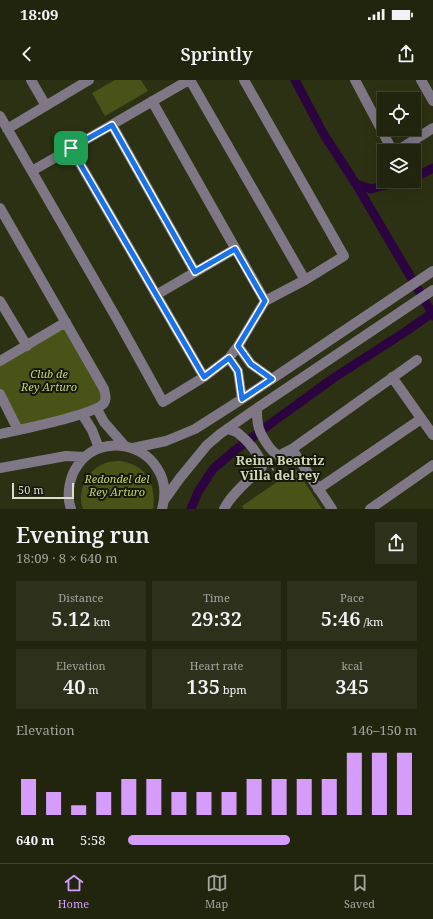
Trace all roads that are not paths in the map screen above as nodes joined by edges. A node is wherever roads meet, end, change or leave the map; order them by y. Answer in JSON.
{"nodes":[{"id":1,"x":31,"y":80,"type":"edge"},
{"id":2,"x":189,"y":80,"type":"edge"},
{"id":3,"x":244,"y":80,"type":"edge"},
{"id":4,"x":355,"y":80,"type":"edge"},
{"id":5,"x":421,"y":80,"type":"edge"},
{"id":6,"x":86,"y":81,"type":"edge"},
{"id":7,"x":152,"y":101,"type":"junction"},
{"id":8,"x":433,"y":102,"type":"edge"},
{"id":9,"x":46,"y":106,"type":"junction"},
{"id":10,"x":0,"y":116,"type":"edge"},
{"id":11,"x":112,"y":125,"type":"junction"},
{"id":12,"x":433,"y":128,"type":"edge"},
{"id":13,"x":7,"y":129,"type":"junction"},
{"id":14,"x":71,"y":148,"type":"junction"},
{"id":15,"x":32,"y":171,"type":"junction"},
{"id":16,"x":0,"y":208,"type":"edge"},
{"id":17,"x":235,"y":249,"type":"junction"},
{"id":18,"x":195,"y":272,"type":"junction"},
{"id":19,"x":433,"y":272,"type":"edge"},
{"id":20,"x":305,"y":280,"type":"junction"},
{"id":21,"x":433,"y":290,"type":"edge"},
{"id":22,"x":156,"y":295,"type":"junction"},
{"id":23,"x":0,"y":301,"type":"edge"},
{"id":24,"x":265,"y":301,"type":"junction"},
{"id":25,"x":66,"y":322,"type":"junction"},
{"id":26,"x":26,"y":346,"type":"junction"},
{"id":27,"x":238,"y":346,"type":"junction"},
{"id":28,"x":229,"y":358,"type":"junction"},
{"id":29,"x":417,"y":360,"type":"dead end"},
{"id":30,"x":0,"y":362,"type":"edge"},
{"id":31,"x":204,"y":377,"type":"junction"},
{"id":32,"x":392,"y":377,"type":"junction"},
{"id":33,"x":272,"y":379,"type":"junction"},
{"id":34,"x":0,"y":394,"type":"edge"},
{"id":35,"x":242,"y":399,"type":"junction"},
{"id":36,"x":257,"y":408,"type":"junction"},
{"id":37,"x":97,"y":409,"type":"junction"},
{"id":38,"x":82,"y":414,"type":"junction"},
{"id":39,"x":421,"y":419,"type":"junction"},
{"id":40,"x":227,"y":429,"type":"junction"},
{"id":41,"x":18,"y":430,"type":"junction"},
{"id":42,"x":0,"y":434,"type":"edge"},
{"id":43,"x":433,"y":435,"type":"edge"},
{"id":44,"x":128,"y":447,"type":"junction"},
{"id":45,"x":99,"y":448,"type":"junction"},
{"id":46,"x":292,"y":449,"type":"junction"},
{"id":47,"x":85,"y":457,"type":"junction"},
{"id":48,"x":433,"y":466,"type":"edge"},
{"id":49,"x":0,"y":468,"type":"edge"},
{"id":50,"x":318,"y":489,"type":"junction"},
{"id":51,"x":165,"y":499,"type":"junction"},
{"id":52,"x":71,"y":509,"type":"edge"},
{"id":53,"x":162,"y":509,"type":"edge"},
{"id":54,"x":224,"y":509,"type":"edge"},
{"id":55,"x":332,"y":509,"type":"edge"},
{"id":56,"x":370,"y":509,"type":"edge"}],
"edges":[{"from":1,"to":9,"type":"street"},
{"from":2,"to":7,"type":"street"},
{"from":2,"to":20,"type":"street"},
{"from":3,"to":20,"type":"street"},
{"from":4,"to":12,"type":"street"},
{"from":5,"to":8,"type":"street"},
{"from":6,"to":9,"type":"street"},
{"from":7,"to":11,"type":"street"},
{"from":7,"to":17,"type":"street"},
{"from":9,"to":13,"type":"street"},
{"from":10,"to":13,"type":"street"},
{"from":11,"to":14,"type":"street"},
{"from":11,"to":18,"type":"street"},
{"from":13,"to":15,"type":"street"},
{"from":14,"to":15,"type":"street"},
{"from":14,"to":22,"type":"street"},
{"from":15,"to":31,"type":"street"},
{"from":16,"to":25,"type":"street"},
{"from":17,"to":18,"type":"street"},
{"from":17,"to":24,"type":"street"},
{"from":18,"to":22,"type":"street"},
{"from":19,"to":33,"type":"street"},
{"from":20,"to":24,"type":"street"},
{"from":21,"to":36,"type":"street"},
{"from":22,"to":31,"type":"street"},
{"from":23,"to":26,"type":"street"},
{"from":24,"to":27,"type":"street"},
{"from":25,"to":26,"type":"street"},
{"from":25,"to":37,"type":"street"},
{"from":26,"to":30,"type":"street"},
{"from":27,"to":28,"type":"street"},
{"from":27,"to":33,"type":"street"},
{"from":28,"to":31,"type":"street"},
{"from":28,"to":35,"type":"street"},
{"from":29,"to":32,"type":"street"},
{"from":32,"to":39,"type":"street"},
{"from":32,"to":46,"type":"street"},
{"from":33,"to":35,"type":"street"},
{"from":34,"to":41,"type":"street"},
{"from":35,"to":44,"type":"street"},
{"from":36,"to":40,"type":"street"},
{"from":36,"to":46,"type":"street"},
{"from":37,"to":38,"type":"street"},
{"from":37,"to":44,"type":"street"},
{"from":38,"to":41,"type":"street"},
{"from":38,"to":45,"type":"street"},
{"from":39,"to":43,"type":"street"},
{"from":39,"to":50,"type":"street"},
{"from":40,"to":51,"type":"street"},
{"from":40,"to":54,"type":"street"},
{"from":41,"to":42,"type":"street"},
{"from":44,"to":45,"type":"street"},
{"from":44,"to":51,"type":"street"},
{"from":45,"to":47,"type":"street"},
{"from":46,"to":50,"type":"street"},
{"from":47,"to":49,"type":"street"},
{"from":47,"to":52,"type":"street"},
{"from":48,"to":56,"type":"street"},
{"from":50,"to":55,"type":"street"},
{"from":51,"to":53,"type":"street"}]}
